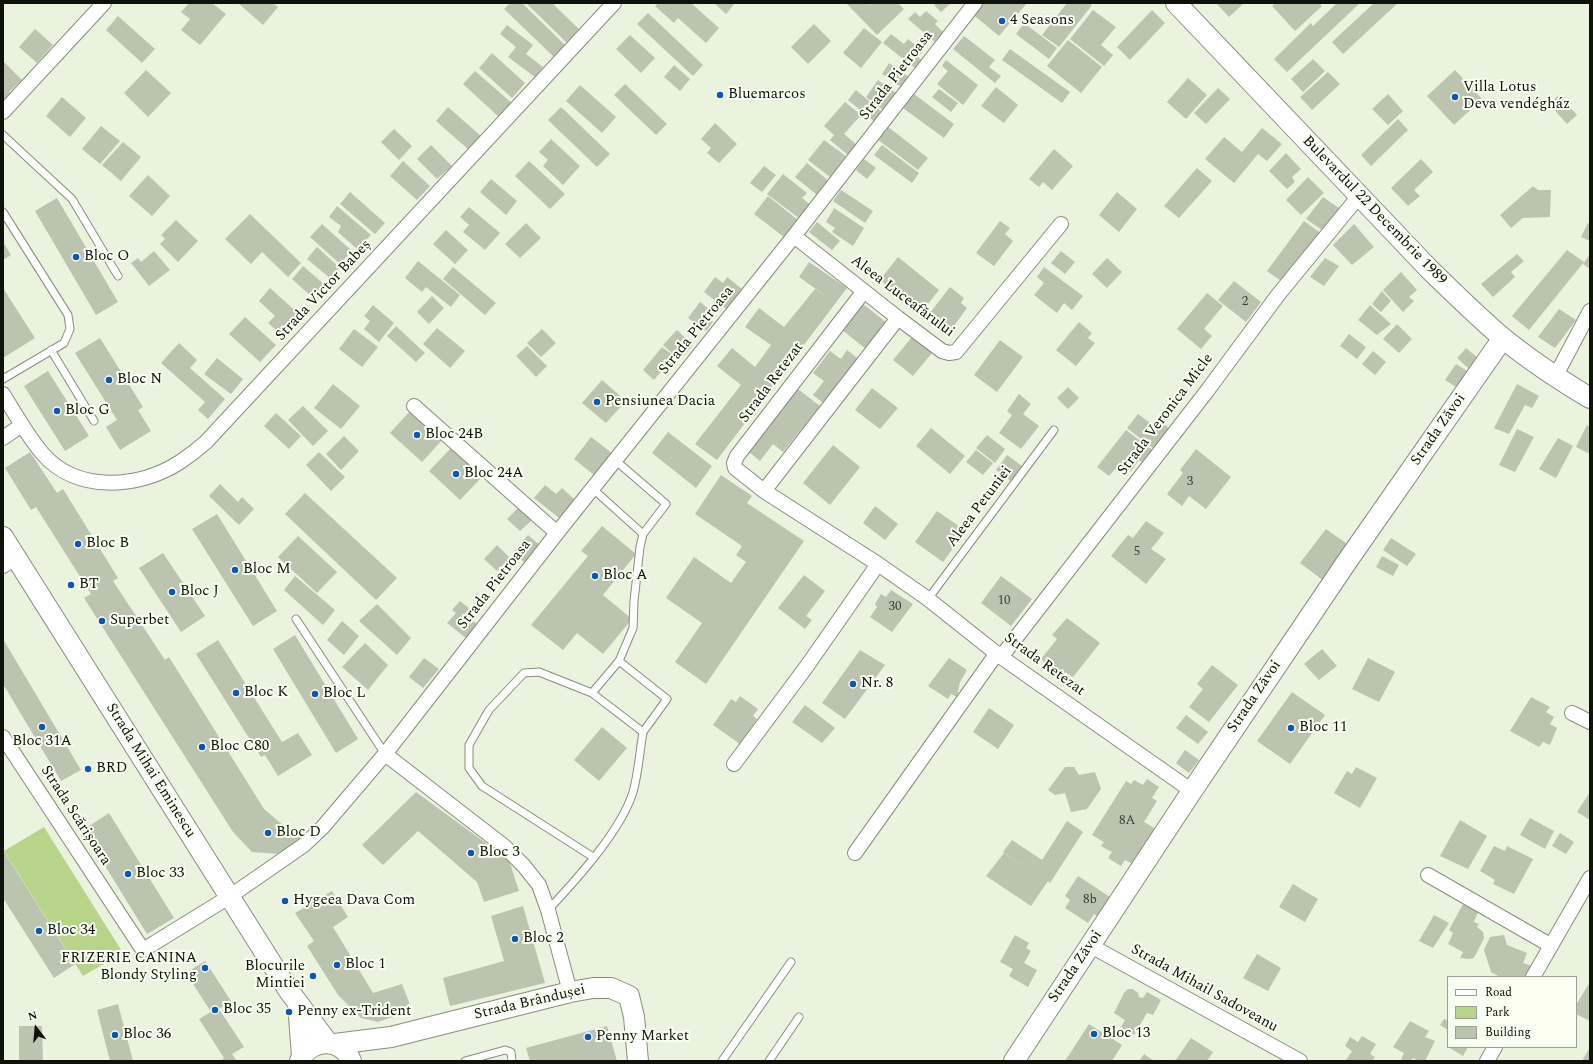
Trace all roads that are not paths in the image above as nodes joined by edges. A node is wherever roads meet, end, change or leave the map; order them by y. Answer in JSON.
{"nodes":[{"id":1,"x":104,"y":3,"type":"edge"},
{"id":2,"x":614,"y":3,"type":"edge"},
{"id":3,"x":975,"y":3,"type":"edge"},
{"id":4,"x":1176,"y":3,"type":"edge"},
{"id":5,"x":3,"y":112,"type":"edge"},
{"id":6,"x":3,"y":135,"type":"edge"},
{"id":7,"x":1359,"y":196,"type":"junction"},
{"id":8,"x":3,"y":212,"type":"edge"},
{"id":9,"x":1061,"y":224,"type":"dead end"},
{"id":10,"x":794,"y":236,"type":"junction"},
{"id":11,"x":118,"y":276,"type":"dead end"},
{"id":12,"x":864,"y":291,"type":"junction"},
{"id":13,"x":1590,"y":312,"type":"edge"},
{"id":14,"x":898,"y":318,"type":"junction"},
{"id":15,"x":1503,"y":338,"type":"junction"},
{"id":16,"x":51,"y":350,"type":"junction"},
{"id":17,"x":1555,"y":377,"type":"junction"},
{"id":18,"x":3,"y":379,"type":"edge"},
{"id":19,"x":3,"y":394,"type":"edge"},
{"id":20,"x":1590,"y":398,"type":"edge"},
{"id":21,"x":414,"y":406,"type":"dead end"},
{"id":22,"x":94,"y":421,"type":"dead end"},
{"id":23,"x":22,"y":425,"type":"junction"},
{"id":24,"x":1054,"y":430,"type":"dead end"},
{"id":25,"x":3,"y":438,"type":"edge"},
{"id":26,"x":615,"y":460,"type":"junction"},
{"id":27,"x":593,"y":489,"type":"junction"},
{"id":28,"x":764,"y":491,"type":"junction"},
{"id":29,"x":557,"y":533,"type":"junction"},
{"id":30,"x":643,"y":534,"type":"junction"},
{"id":31,"x":3,"y":537,"type":"edge"},
{"id":32,"x":10,"y":562,"type":"edge"},
{"id":33,"x":878,"y":564,"type":"junction"},
{"id":34,"x":928,"y":599,"type":"junction"},
{"id":35,"x":296,"y":619,"type":"dead end"},
{"id":36,"x":999,"y":655,"type":"junction"},
{"id":37,"x":619,"y":660,"type":"junction"},
{"id":38,"x":592,"y":693,"type":"junction"},
{"id":39,"x":1572,"y":713,"type":"dead end"},
{"id":40,"x":1590,"y":722,"type":"edge"},
{"id":41,"x":643,"y":732,"type":"junction"},
{"id":42,"x":3,"y":737,"type":"edge"},
{"id":43,"x":385,"y":754,"type":"junction"},
{"id":44,"x":734,"y":764,"type":"dead end"},
{"id":45,"x":1192,"y":791,"type":"junction"},
{"id":46,"x":855,"y":853,"type":"dead end"},
{"id":47,"x":593,"y":857,"type":"junction"},
{"id":48,"x":1428,"y":875,"type":"dead end"},
{"id":49,"x":1590,"y":878,"type":"edge"},
{"id":50,"x":229,"y":897,"type":"junction"},
{"id":51,"x":548,"y":910,"type":"junction"},
{"id":52,"x":1550,"y":945,"type":"junction"},
{"id":53,"x":1091,"y":946,"type":"junction"},
{"id":54,"x":791,"y":962,"type":"dead end"},
{"id":55,"x":1534,"y":976,"type":"edge"},
{"id":56,"x":570,"y":992,"type":"junction"},
{"id":57,"x":298,"y":1004,"type":"junction"},
{"id":58,"x":799,"y":1017,"type":"dead end"},
{"id":59,"x":390,"y":1037,"type":"junction"},
{"id":60,"x":332,"y":1044,"type":"junction"},
{"id":61,"x":1494,"y":1048,"type":"edge"},
{"id":62,"x":301,"y":1058,"type":"edge"},
{"id":63,"x":351,"y":1061,"type":"edge"},
{"id":64,"x":359,"y":1061,"type":"edge"},
{"id":65,"x":465,"y":1061,"type":"edge"},
{"id":66,"x":512,"y":1061,"type":"edge"},
{"id":67,"x":638,"y":1061,"type":"edge"},
{"id":68,"x":722,"y":1061,"type":"edge"},
{"id":69,"x":768,"y":1061,"type":"edge"},
{"id":70,"x":1014,"y":1061,"type":"edge"},
{"id":71,"x":1300,"y":1061,"type":"edge"},
{"id":72,"x":1487,"y":1061,"type":"edge"}],
"edges":[{"from":1,"to":5,"type":"street"},
{"from":2,"to":23,"type":"street","name":"Strada Victor Babeș"},
{"from":3,"to":10,"type":"street","name":"Strada Pietroasa"},
{"from":4,"to":7,"type":"street","name":"Bulevardul 22 Decembrie 1989"},
{"from":6,"to":11,"type":"lane"},
{"from":7,"to":15,"type":"street","name":"Bulevardul 22 Decembrie 1989"},
{"from":7,"to":36,"type":"street","name":"Strada Veronica Micle"},
{"from":8,"to":16,"type":"lane"},
{"from":9,"to":14,"type":"street","name":"Aleea Luceafărului"},
{"from":10,"to":12,"type":"street","name":"Aleea Luceafărului"},
{"from":10,"to":26,"type":"street","name":"Strada Pietroasa"},
{"from":12,"to":14,"type":"street","name":"Aleea Luceafărului"},
{"from":12,"to":28,"type":"street","name":"Strada Retezat"},
{"from":13,"to":17,"type":"street"},
{"from":14,"to":28,"type":"street"},
{"from":15,"to":17,"type":"street","name":"Bulevardul 22 Decembrie 1989"},
{"from":15,"to":45,"type":"street","name":"Strada Zăvoi"},
{"from":16,"to":18,"type":"lane"},
{"from":16,"to":22,"type":"lane"},
{"from":17,"to":20,"type":"street","name":"Bulevardul 22 Decembrie 1989"},
{"from":19,"to":23,"type":"street","name":"Strada Victor Babeș"},
{"from":21,"to":29,"type":"street"},
{"from":23,"to":25,"type":"street"},
{"from":24,"to":34,"type":"lane","name":"Aleea Petuniei"},
{"from":26,"to":27,"type":"street","name":"Strada Pietroasa"},
{"from":26,"to":30,"type":"lane"},
{"from":27,"to":29,"type":"street","name":"Strada Pietroasa"},
{"from":27,"to":30,"type":"lane"},
{"from":28,"to":33,"type":"street","name":"Strada Retezat"},
{"from":29,"to":43,"type":"street","name":"Strada Pietroasa"},
{"from":30,"to":37,"type":"lane"},
{"from":31,"to":32,"type":"street","name":"Strada Mihai Eminescu"},
{"from":32,"to":50,"type":"street","name":"Strada Mihai Eminescu"},
{"from":33,"to":34,"type":"street","name":"Strada Retezat"},
{"from":33,"to":44,"type":"street"},
{"from":34,"to":36,"type":"street","name":"Strada Retezat"},
{"from":35,"to":43,"type":"lane"},
{"from":36,"to":45,"type":"street","name":"Strada Retezat"},
{"from":36,"to":46,"type":"street","name":"Strada Veronica Micle"},
{"from":37,"to":38,"type":"lane"},
{"from":37,"to":41,"type":"lane"},
{"from":38,"to":41,"type":"lane"},
{"from":38,"to":47,"type":"lane"},
{"from":39,"to":40,"type":"street"},
{"from":41,"to":47,"type":"lane"},
{"from":42,"to":50,"type":"street","name":"Strada Scărișoara"},
{"from":43,"to":50,"type":"street","name":"Strada Pietroasa"},
{"from":43,"to":51,"type":"street"},
{"from":45,"to":53,"type":"street","name":"Strada Zăvoi"},
{"from":47,"to":51,"type":"lane"},
{"from":48,"to":52,"type":"street"},
{"from":49,"to":52,"type":"street"},
{"from":50,"to":57,"type":"street","name":"Strada Mihai Eminescu"},
{"from":51,"to":56,"type":"street"},
{"from":52,"to":55,"type":"street"},
{"from":53,"to":70,"type":"street","name":"Strada Zăvoi"},
{"from":53,"to":71,"type":"street","name":"Strada Mihail Sadoveanu"},
{"from":54,"to":68,"type":"lane"},
{"from":56,"to":59,"type":"street","name":"Strada Brândușei"},
{"from":56,"to":67,"type":"street","name":"Strada Brândușei"},
{"from":57,"to":60,"type":"street","name":"Strada Mihai Eminescu"},
{"from":57,"to":62,"type":"street","name":"Strada Mihai Eminescu"},
{"from":58,"to":69,"type":"lane"},
{"from":59,"to":60,"type":"street","name":"Strada Brândușei"},
{"from":59,"to":64,"type":"street","name":"Strada Brândușei"},
{"from":60,"to":62,"type":"street","name":"Strada Brândușei"},
{"from":60,"to":63,"type":"street","name":"Strada Mihai Eminescu"},
{"from":61,"to":72,"type":"street"},
{"from":65,"to":66,"type":"lane"}]}
